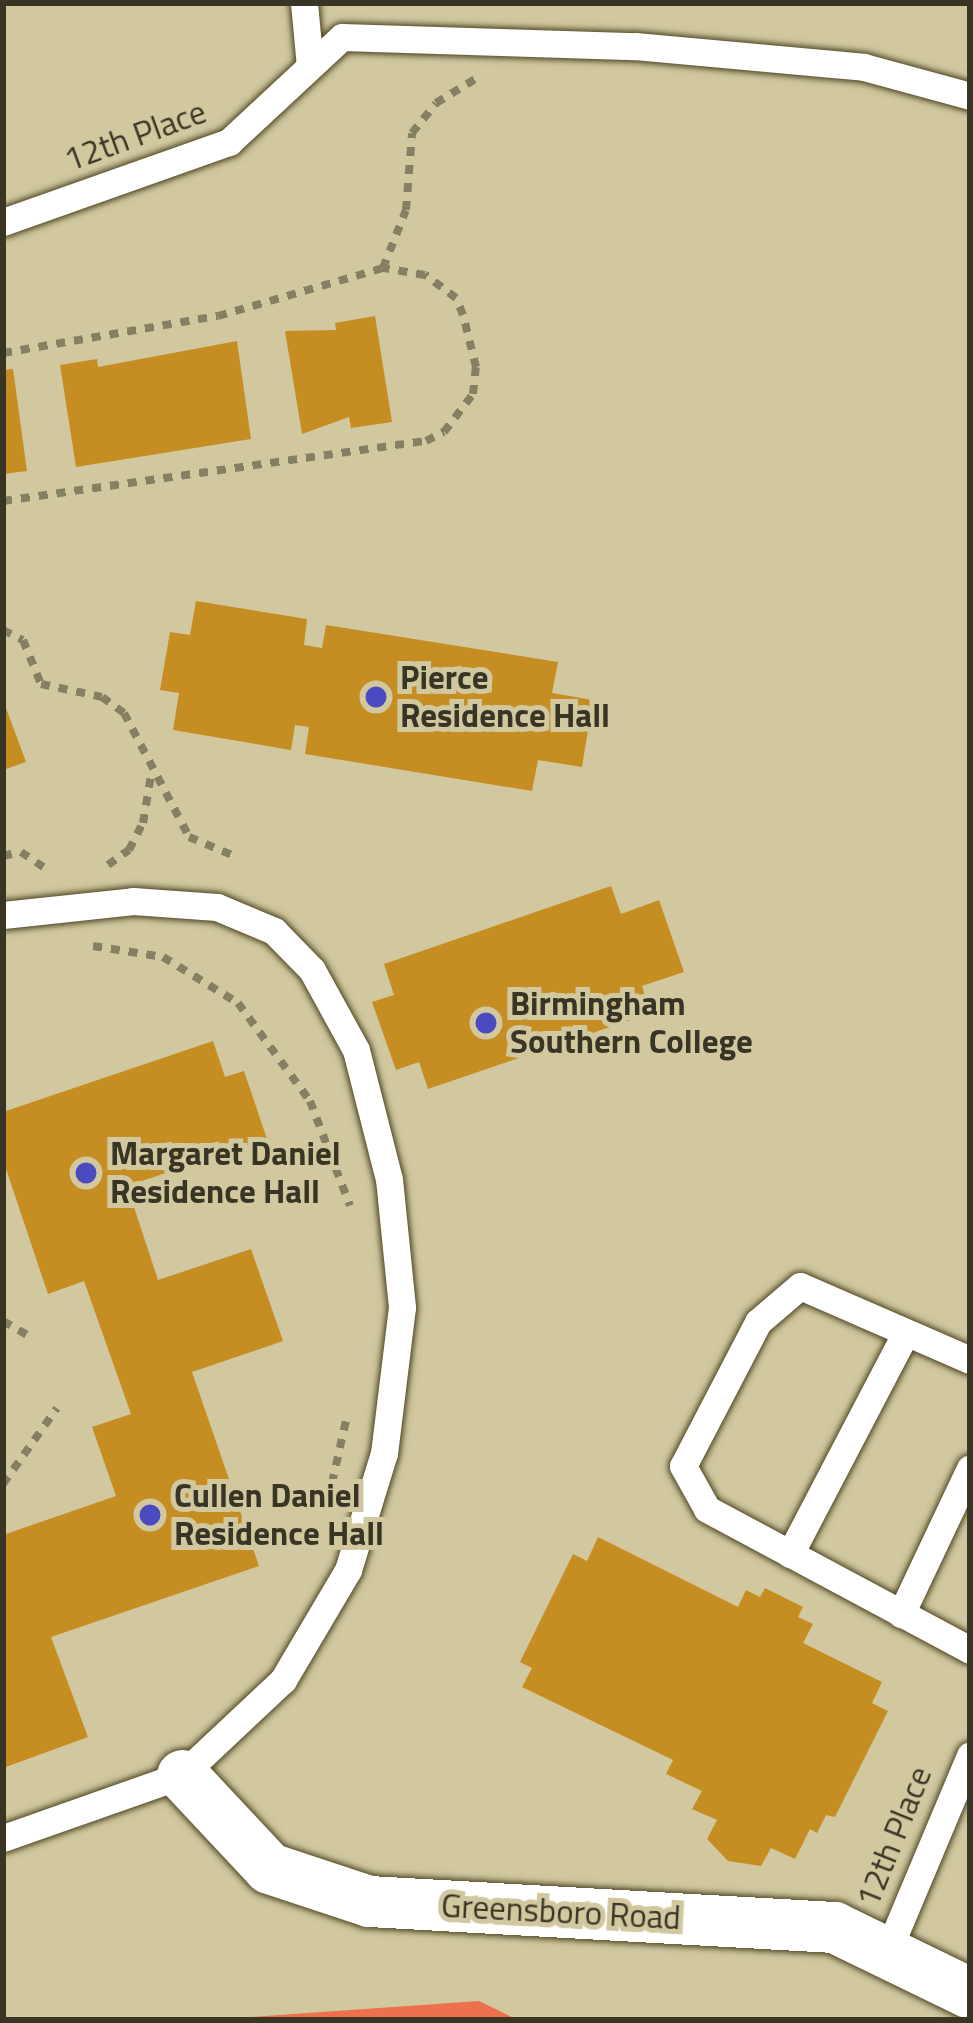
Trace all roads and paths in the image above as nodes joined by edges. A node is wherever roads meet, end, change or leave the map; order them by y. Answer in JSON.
{"nodes":[{"id":1,"x":304,"y":3,"type":"edge"},
{"id":2,"x":310,"y":66,"type":"junction"},
{"id":3,"x":487,"y":72,"type":"dead end"},
{"id":4,"x":970,"y":96,"type":"edge"},
{"id":5,"x":3,"y":222,"type":"edge"},
{"id":6,"x":383,"y":268,"type":"junction"},
{"id":7,"x":3,"y":353,"type":"edge"},
{"id":8,"x":3,"y":501,"type":"edge"},
{"id":9,"x":3,"y":630,"type":"edge"},
{"id":10,"x":151,"y":775,"type":"junction"},
{"id":11,"x":232,"y":855,"type":"dead end"},
{"id":12,"x":102,"y":869,"type":"dead end"},
{"id":13,"x":3,"y":915,"type":"edge"},
{"id":14,"x":73,"y":945,"type":"dead end"},
{"id":15,"x":353,"y":1224,"type":"dead end"},
{"id":16,"x":3,"y":1321,"type":"edge"},
{"id":17,"x":906,"y":1332,"type":"junction"},
{"id":18,"x":33,"y":1337,"type":"dead end"},
{"id":19,"x":970,"y":1360,"type":"edge"},
{"id":20,"x":352,"y":1394,"type":"dead end"},
{"id":21,"x":57,"y":1408,"type":"dead end"},
{"id":22,"x":970,"y":1468,"type":"edge"},
{"id":23,"x":3,"y":1484,"type":"edge"},
{"id":24,"x":328,"y":1500,"type":"dead end"},
{"id":25,"x":790,"y":1554,"type":"junction"},
{"id":26,"x":901,"y":1614,"type":"junction"},
{"id":27,"x":970,"y":1650,"type":"edge"},
{"id":28,"x":970,"y":1755,"type":"edge"},
{"id":29,"x":182,"y":1775,"type":"junction"},
{"id":30,"x":3,"y":1838,"type":"edge"},
{"id":31,"x":889,"y":1948,"type":"junction"},
{"id":32,"x":970,"y":1993,"type":"edge"}],
"edges":[{"from":1,"to":2,"type":"lane"},
{"from":2,"to":4,"type":"lane","name":"12th Place"},
{"from":2,"to":5,"type":"lane","name":"12th Place"},
{"from":3,"to":6,"type":"path"},
{"from":6,"to":7,"type":"path"},
{"from":6,"to":8,"type":"path"},
{"from":9,"to":10,"type":"path"},
{"from":10,"to":11,"type":"path"},
{"from":10,"to":12,"type":"path"},
{"from":13,"to":29,"type":"lane"},
{"from":14,"to":15,"type":"path"},
{"from":16,"to":18,"type":"path"},
{"from":17,"to":19,"type":"lane"},
{"from":17,"to":25,"type":"lane"},
{"from":17,"to":25,"type":"lane"},
{"from":20,"to":24,"type":"path"},
{"from":21,"to":23,"type":"path"},
{"from":22,"to":26,"type":"lane"},
{"from":25,"to":26,"type":"lane"},
{"from":26,"to":27,"type":"lane"},
{"from":28,"to":31,"type":"lane","name":"12th Place"},
{"from":29,"to":30,"type":"lane"},
{"from":29,"to":31,"type":"street","name":"Greensboro Road"},
{"from":31,"to":32,"type":"street","name":"Greensboro Road"}]}
